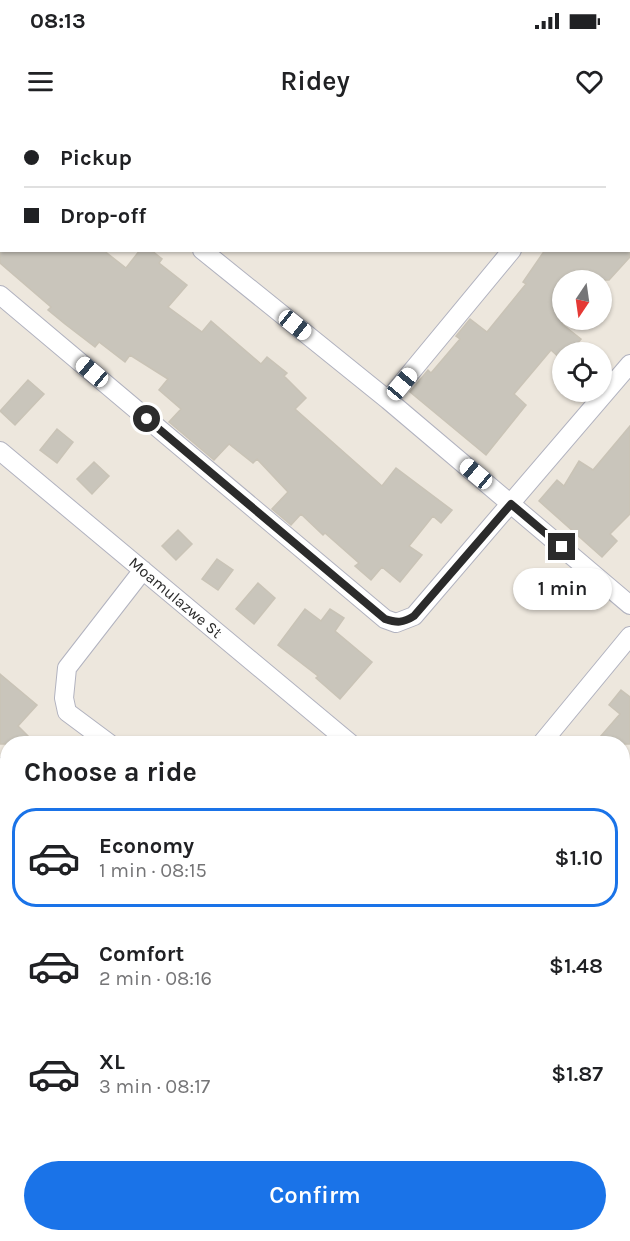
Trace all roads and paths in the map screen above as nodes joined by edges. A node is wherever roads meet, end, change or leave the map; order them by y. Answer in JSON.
{"nodes":[{"id":1,"x":204,"y":252,"type":"edge"},
{"id":2,"x":510,"y":252,"type":"edge"},
{"id":3,"x":0,"y":296,"type":"edge"},
{"id":4,"x":630,"y":364,"type":"edge"},
{"id":5,"x":388,"y":400,"type":"junction"},
{"id":6,"x":0,"y":451,"type":"edge"},
{"id":7,"x":511,"y":504,"type":"junction"},
{"id":8,"x":143,"y":570,"type":"junction"},
{"id":9,"x":630,"y":605,"type":"edge"},
{"id":10,"x":630,"y":636,"type":"edge"},
{"id":11,"x":99,"y":736,"type":"edge"},
{"id":12,"x":341,"y":736,"type":"edge"},
{"id":13,"x":548,"y":736,"type":"edge"}],
"edges":[{"from":1,"to":5,"type":"street"},
{"from":2,"to":5,"type":"street"},
{"from":3,"to":7,"type":"street"},
{"from":4,"to":7,"type":"street"},
{"from":5,"to":7,"type":"street"},
{"from":6,"to":8,"type":"street","name":"Moamulazwe St"},
{"from":7,"to":9,"type":"street"},
{"from":8,"to":11,"type":"street"},
{"from":8,"to":12,"type":"street","name":"Moamulazwe St"},
{"from":10,"to":13,"type":"street"}]}
